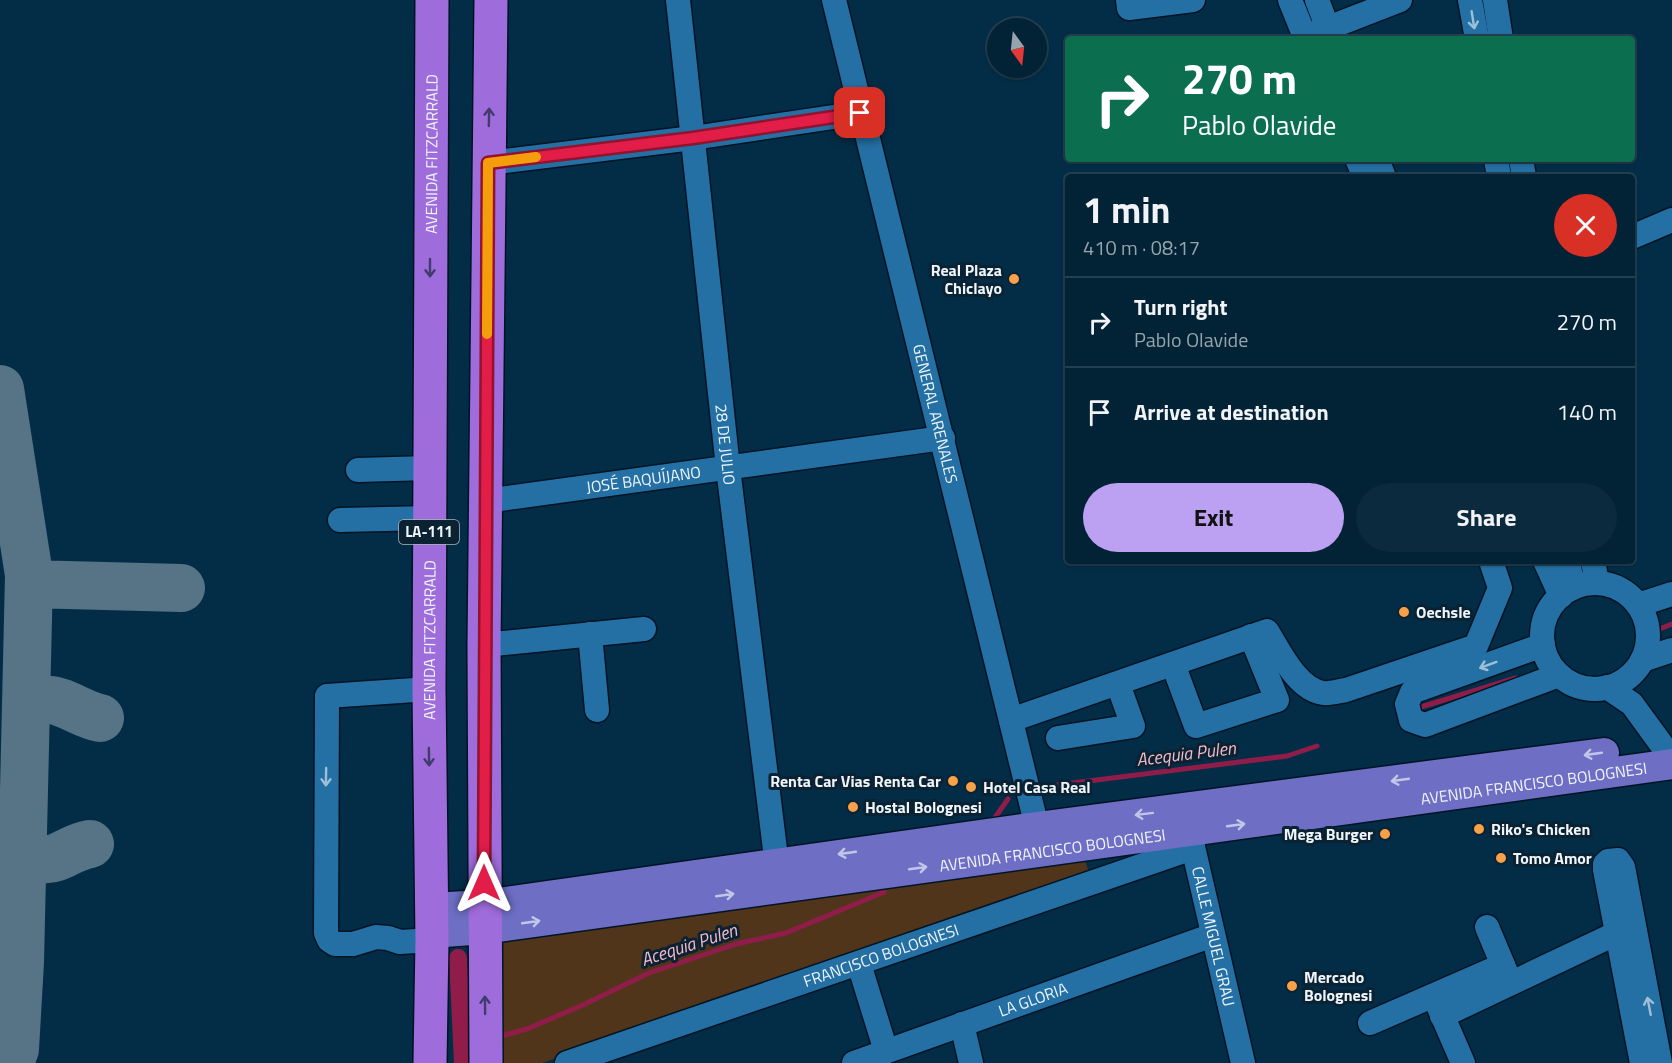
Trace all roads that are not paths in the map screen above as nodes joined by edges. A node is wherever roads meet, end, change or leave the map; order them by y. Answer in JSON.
{"nodes":[{"id":1,"x":432,"y":0,"type":"edge"},
{"id":2,"x":491,"y":0,"type":"edge"},
{"id":3,"x":678,"y":0,"type":"edge"},
{"id":4,"x":834,"y":0,"type":"edge"},
{"id":5,"x":1128,"y":0,"type":"edge"},
{"id":6,"x":1193,"y":0,"type":"edge"},
{"id":7,"x":1290,"y":0,"type":"edge"},
{"id":8,"x":1317,"y":0,"type":"edge"},
{"id":9,"x":1400,"y":0,"type":"edge"},
{"id":10,"x":1470,"y":0,"type":"edge"},
{"id":11,"x":1495,"y":0,"type":"edge"},
{"id":12,"x":1330,"y":34,"type":"edge"},
{"id":13,"x":1305,"y":36,"type":"edge"},
{"id":14,"x":1476,"y":36,"type":"edge"},
{"id":15,"x":1501,"y":36,"type":"edge"},
{"id":16,"x":860,"y":113,"type":"junction"},
{"id":17,"x":693,"y":138,"type":"junction"},
{"id":18,"x":488,"y":163,"type":"junction"},
{"id":19,"x":1672,"y":220,"type":"edge"},
{"id":20,"x":1635,"y":236,"type":"edge"},
{"id":21,"x":943,"y":438,"type":"junction"},
{"id":22,"x":429,"y":468,"type":"junction"},
{"id":23,"x":728,"y":468,"type":"junction"},
{"id":24,"x":358,"y":470,"type":"dead end"},
{"id":25,"x":486,"y":501,"type":"junction"},
{"id":26,"x":429,"y":518,"type":"junction"},
{"id":27,"x":340,"y":520,"type":"dead end"},
{"id":28,"x":1492,"y":564,"type":"edge"},
{"id":29,"x":1547,"y":564,"type":"edge"},
{"id":30,"x":1568,"y":564,"type":"edge"},
{"id":31,"x":1595,"y":572,"type":"edge"},
{"id":32,"x":1567,"y":592,"type":"junction"},
{"id":33,"x":1672,"y":594,"type":"edge"},
{"id":34,"x":1638,"y":605,"type":"junction"},
{"id":35,"x":644,"y":629,"type":"dead end"},
{"id":36,"x":590,"y":634,"type":"junction"},
{"id":37,"x":1251,"y":636,"type":"junction"},
{"id":38,"x":484,"y":645,"type":"junction"},
{"id":39,"x":1543,"y":645,"type":"junction"},
{"id":40,"x":1672,"y":650,"type":"edge"},
{"id":41,"x":1173,"y":664,"type":"junction"},
{"id":42,"x":1635,"y":668,"type":"junction"},
{"id":43,"x":1558,"y":675,"type":"junction"},
{"id":44,"x":1118,"y":684,"type":"junction"},
{"id":45,"x":1606,"y":687,"type":"junction"},
{"id":46,"x":429,"y":689,"type":"junction"},
{"id":47,"x":597,"y":710,"type":"dead end"},
{"id":48,"x":1011,"y":720,"type":"junction"},
{"id":49,"x":1058,"y":738,"type":"dead end"},
{"id":50,"x":1670,"y":753,"type":"edge"},
{"id":51,"x":1037,"y":827,"type":"junction"},
{"id":52,"x":1189,"y":829,"type":"junction"},
{"id":53,"x":778,"y":875,"type":"junction"},
{"id":54,"x":484,"y":917,"type":"junction"},
{"id":55,"x":432,"y":927,"type":"junction"},
{"id":56,"x":1487,"y":927,"type":"dead end"},
{"id":57,"x":1617,"y":933,"type":"junction"},
{"id":58,"x":1213,"y":935,"type":"junction"},
{"id":59,"x":859,"y":964,"type":"junction"},
{"id":60,"x":1507,"y":974,"type":"junction"},
{"id":61,"x":1438,"y":1005,"type":"junction"},
{"id":62,"x":1370,"y":1023,"type":"dead end"},
{"id":63,"x":963,"y":1024,"type":"junction"},
{"id":64,"x":886,"y":1052,"type":"junction"},
{"id":65,"x":430,"y":1063,"type":"edge"},
{"id":66,"x":486,"y":1063,"type":"edge"},
{"id":67,"x":567,"y":1063,"type":"edge"},
{"id":68,"x":854,"y":1063,"type":"edge"},
{"id":69,"x":971,"y":1063,"type":"edge"},
{"id":70,"x":1244,"y":1063,"type":"edge"},
{"id":71,"x":1463,"y":1063,"type":"edge"},
{"id":72,"x":1642,"y":1063,"type":"edge"},
{"id":73,"x":1660,"y":1063,"type":"edge"}],
"edges":[{"from":1,"to":22,"type":"highway","name":"AVENIDA FITZCARRALD","number":"LA-111","one_way":true},
{"from":18,"to":2,"type":"highway","one_way":true},
{"from":3,"to":17,"type":"street","name":"28 DE JULIO"},
{"from":4,"to":16,"type":"street","name":"GENERAL ARENALES"},
{"from":5,"to":6,"type":"street"},
{"from":7,"to":13,"type":"street"},
{"from":8,"to":12,"type":"street"},
{"from":9,"to":12,"type":"street"},
{"from":10,"to":14,"type":"street","one_way":true},
{"from":11,"to":15,"type":"street"},
{"from":16,"to":17,"type":"street"},
{"from":16,"to":21,"type":"street","name":"GENERAL ARENALES"},
{"from":17,"to":18,"type":"street"},
{"from":17,"to":23,"type":"street","name":"28 DE JULIO"},
{"from":18,"to":25,"type":"highway"},
{"from":19,"to":20,"type":"street"},
{"from":21,"to":23,"type":"street","name":"JOSÉ BAQUÍJANO"},
{"from":21,"to":48,"type":"street","name":"GENERAL ARENALES"},
{"from":22,"to":24,"type":"street"},
{"from":22,"to":26,"type":"highway","name":"AVENIDA FITZCARRALD","number":"LA-111"},
{"from":23,"to":25,"type":"street","name":"JOSÉ BAQUÍJANO"},
{"from":23,"to":53,"type":"street","name":"28 DE JULIO"},
{"from":25,"to":38,"type":"highway"},
{"from":26,"to":27,"type":"street"},
{"from":26,"to":46,"type":"highway","name":"AVENIDA FITZCARRALD","number":"LA-111"},
{"from":28,"to":37,"type":"street"},
{"from":29,"to":32,"type":"street"},
{"from":30,"to":32,"type":"street"},
{"from":31,"to":32,"type":"street"},
{"from":31,"to":34,"type":"street"},
{"from":32,"to":39,"type":"street"},
{"from":33,"to":34,"type":"street"},
{"from":34,"to":42,"type":"street"},
{"from":35,"to":36,"type":"street"},
{"from":36,"to":38,"type":"street"},
{"from":36,"to":47,"type":"street"},
{"from":37,"to":41,"type":"street"},
{"from":37,"to":41,"type":"street"},
{"from":38,"to":54,"type":"highway"},
{"from":39,"to":43,"type":"street"},
{"from":39,"to":43,"type":"street","one_way":true},
{"from":40,"to":42,"type":"street"},
{"from":41,"to":44,"type":"street"},
{"from":42,"to":45,"type":"street"},
{"from":42,"to":50,"type":"street"},
{"from":43,"to":45,"type":"street"},
{"from":44,"to":48,"type":"street"},
{"from":44,"to":49,"type":"street"},
{"from":45,"to":50,"type":"street"},
{"from":46,"to":55,"type":"highway","name":"AVENIDA FITZCARRALD","number":"LA-111","one_way":true},
{"from":46,"to":55,"type":"street","one_way":true},
{"from":48,"to":51,"type":"street","name":"GENERAL ARENALES"},
{"from":50,"to":52,"type":"main road","name":"AVENIDA FRANCISCO BOLOGNESI"},
{"from":52,"to":51,"type":"main road","name":"AVENIDA FRANCISCO BOLOGNESI","one_way":true},
{"from":51,"to":53,"type":"main road","name":"AVENIDA FRANCISCO BOLOGNESI","one_way":true},
{"from":53,"to":52,"type":"main road","name":"AVENIDA FRANCISCO BOLOGNESI","one_way":true},
{"from":52,"to":58,"type":"street","name":"CALLE MIGUEL GRAU"},
{"from":52,"to":59,"type":"street","name":"FRANCISCO BOLOGNESI"},
{"from":53,"to":54,"type":"main road","name":"AVENIDA FRANCISCO BOLOGNESI"},
{"from":54,"to":55,"type":"main road","name":"AVENIDA FRANCISCO BOLOGNESI"},
{"from":66,"to":54,"type":"highway","one_way":true},
{"from":55,"to":65,"type":"highway","name":"AVENIDA FITZCARRALD","number":"LA-111"},
{"from":56,"to":60,"type":"street"},
{"from":57,"to":60,"type":"street"},
{"from":57,"to":72,"type":"street"},
{"from":73,"to":57,"type":"street","one_way":true},
{"from":58,"to":63,"type":"street","name":"LA GLORIA"},
{"from":58,"to":70,"type":"street","name":"CALLE MIGUEL GRAU"},
{"from":59,"to":64,"type":"street"},
{"from":59,"to":67,"type":"street","name":"FRANCISCO BOLOGNESI"},
{"from":60,"to":61,"type":"street"},
{"from":61,"to":62,"type":"street"},
{"from":61,"to":71,"type":"street"},
{"from":63,"to":64,"type":"street","name":"LA GLORIA"},
{"from":63,"to":69,"type":"street"},
{"from":64,"to":68,"type":"street","name":"LA GLORIA"}]}
